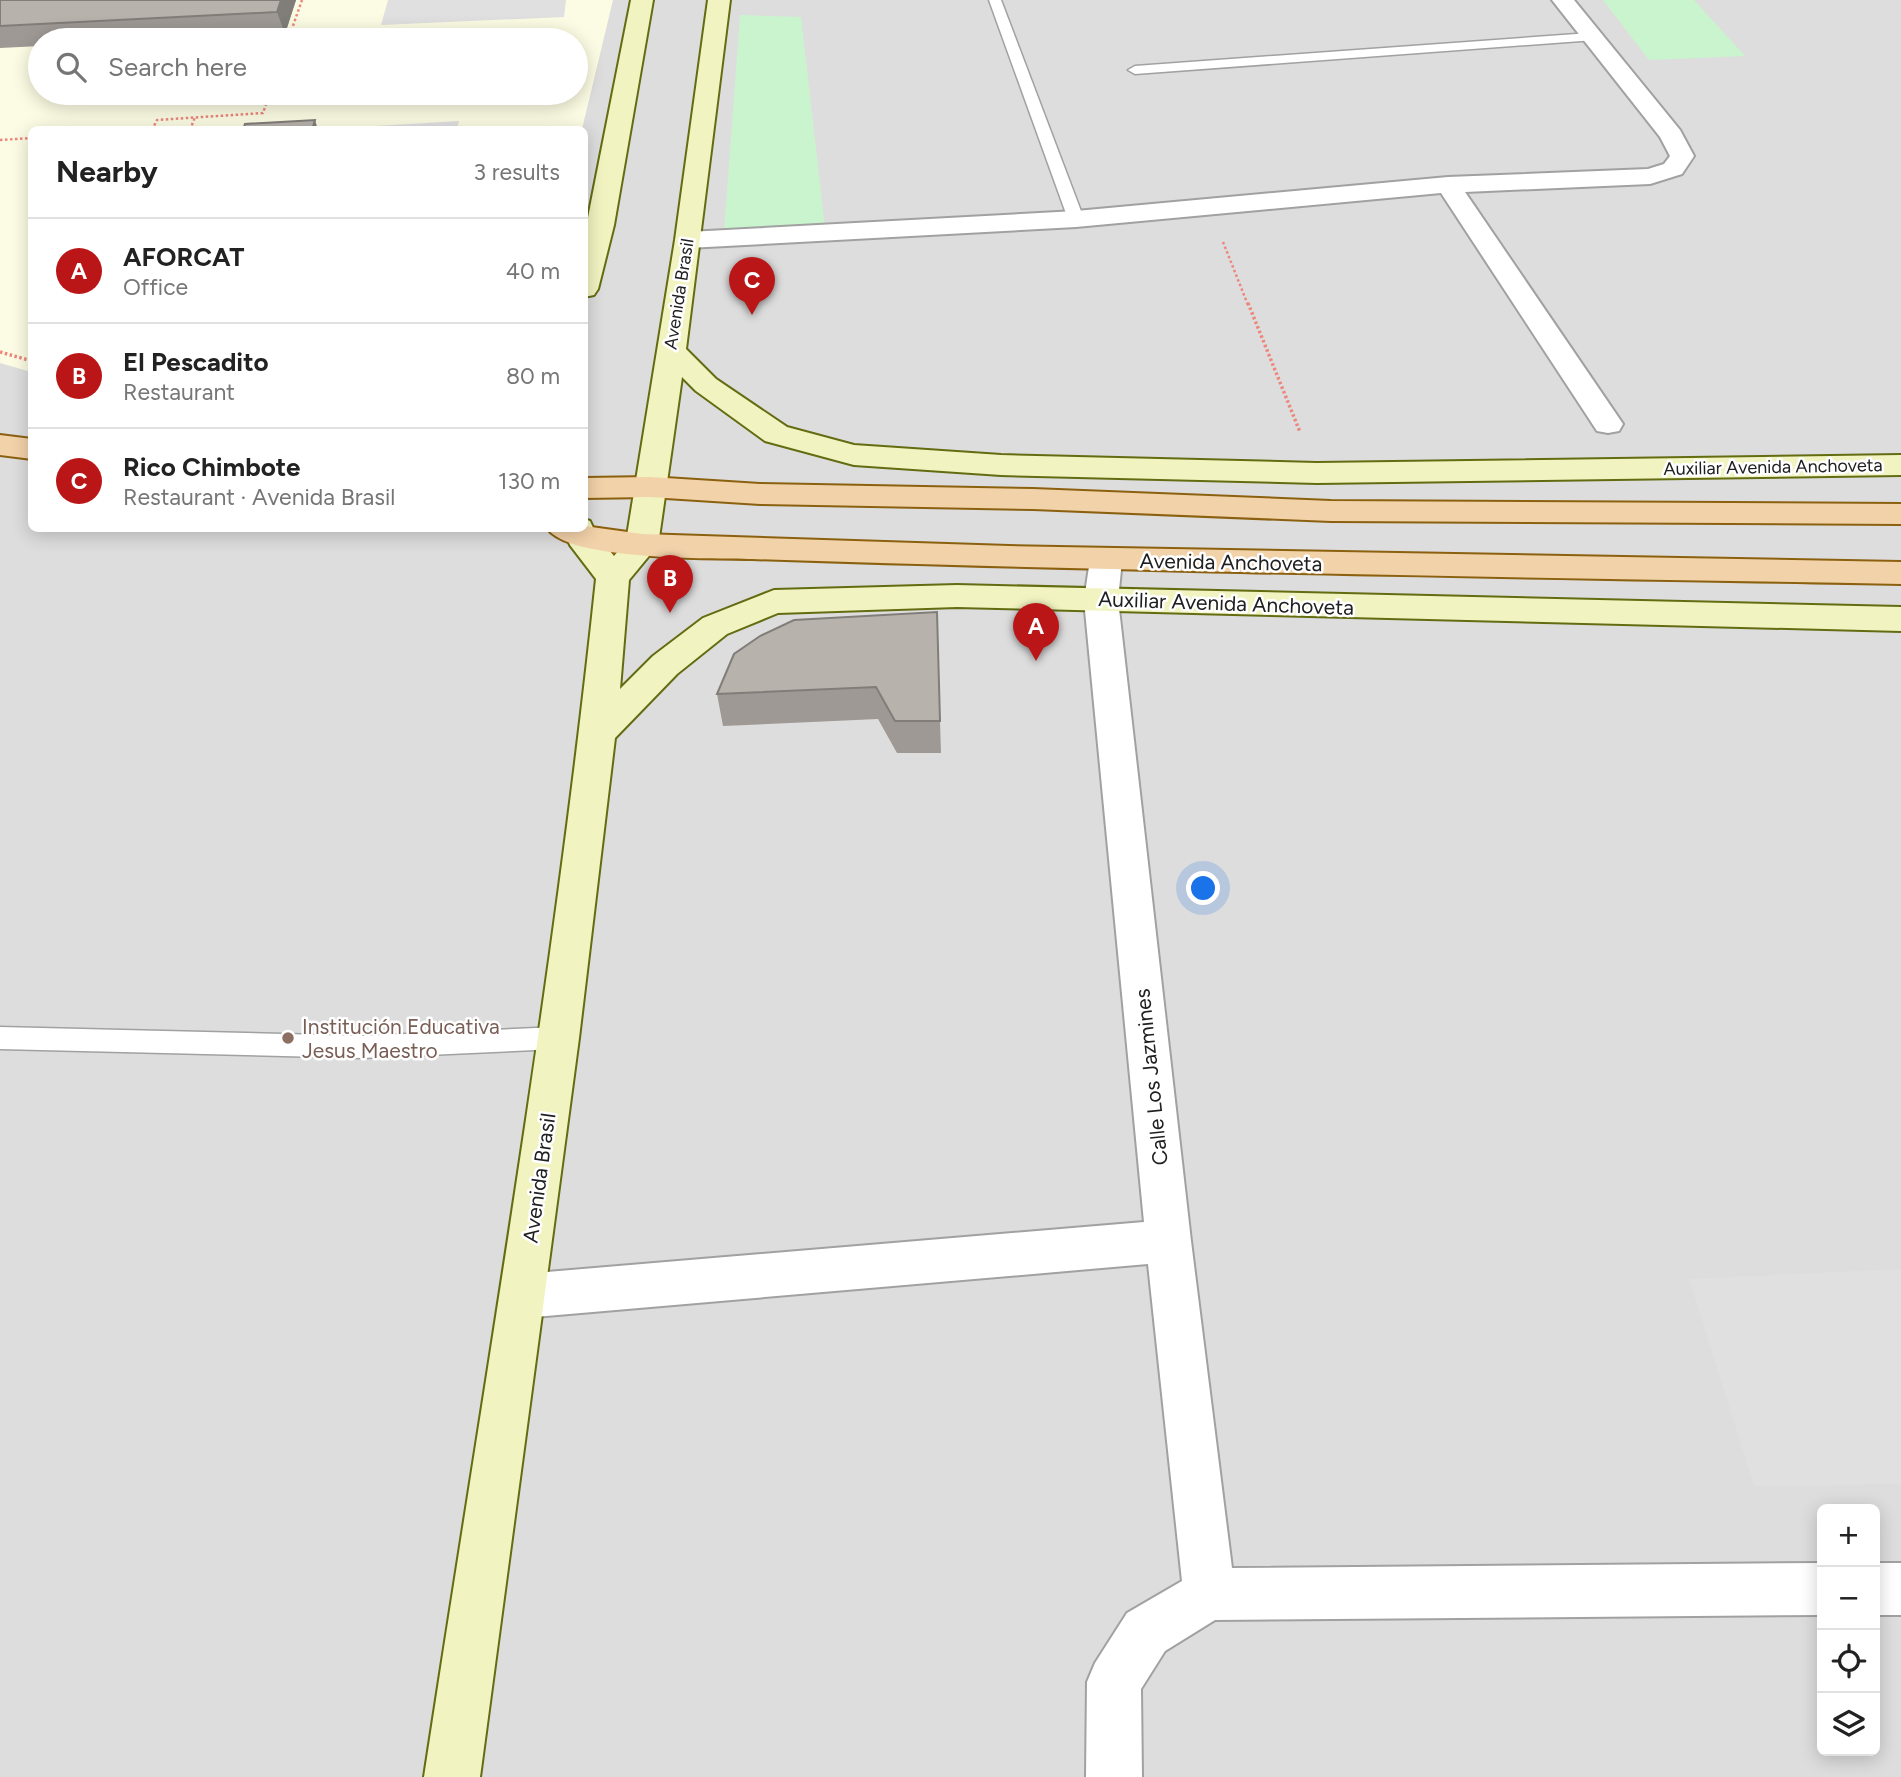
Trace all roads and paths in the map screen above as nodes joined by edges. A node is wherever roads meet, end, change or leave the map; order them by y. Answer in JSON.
{"nodes":[{"id":1,"x":302,"y":0,"type":"edge"},
{"id":2,"x":642,"y":0,"type":"edge"},
{"id":3,"x":719,"y":0,"type":"edge"},
{"id":4,"x":995,"y":0,"type":"edge"},
{"id":5,"x":1563,"y":0,"type":"edge"},
{"id":6,"x":292,"y":28,"type":"edge"},
{"id":7,"x":1590,"y":37,"type":"junction"},
{"id":8,"x":1135,"y":70,"type":"dead end"},
{"id":9,"x":266,"y":105,"type":"edge"},
{"id":10,"x":195,"y":117,"type":"junction"},
{"id":11,"x":154,"y":126,"type":"edge"},
{"id":12,"x":192,"y":126,"type":"edge"},
{"id":13,"x":28,"y":138,"type":"edge"},
{"id":14,"x":0,"y":140,"type":"edge"},
{"id":15,"x":1448,"y":185,"type":"junction"},
{"id":16,"x":1209,"y":205,"type":"junction"},
{"id":17,"x":1076,"y":219,"type":"junction"},
{"id":18,"x":688,"y":240,"type":"junction"},
{"id":19,"x":588,"y":274,"type":"edge"},
{"id":20,"x":671,"y":350,"type":"junction"},
{"id":21,"x":0,"y":352,"type":"edge"},
{"id":22,"x":28,"y":359,"type":"edge"},
{"id":23,"x":1608,"y":424,"type":"dead end"},
{"id":24,"x":0,"y":445,"type":"edge"},
{"id":25,"x":28,"y":448,"type":"edge"},
{"id":26,"x":1901,"y":465,"type":"edge"},
{"id":27,"x":1317,"y":473,"type":"junction"},
{"id":28,"x":650,"y":487,"type":"junction"},
{"id":29,"x":588,"y":488,"type":"edge"},
{"id":30,"x":1901,"y":514,"type":"edge"},
{"id":31,"x":575,"y":532,"type":"edge"},
{"id":32,"x":579,"y":532,"type":"edge"},
{"id":33,"x":642,"y":545,"type":"junction"},
{"id":34,"x":1106,"y":560,"type":"junction"},
{"id":35,"x":1901,"y":573,"type":"edge"},
{"id":36,"x":612,"y":577,"type":"junction"},
{"id":37,"x":1101,"y":600,"type":"junction"},
{"id":38,"x":1901,"y":619,"type":"edge"},
{"id":39,"x":598,"y":733,"type":"junction"},
{"id":40,"x":0,"y":1038,"type":"edge"},
{"id":41,"x":558,"y":1038,"type":"junction"},
{"id":42,"x":1168,"y":1241,"type":"junction"},
{"id":43,"x":523,"y":1296,"type":"junction"},
{"id":44,"x":1817,"y":1589,"type":"edge"},
{"id":45,"x":1880,"y":1589,"type":"edge"},
{"id":46,"x":1901,"y":1589,"type":"edge"},
{"id":47,"x":1209,"y":1594,"type":"junction"},
{"id":48,"x":452,"y":1777,"type":"edge"},
{"id":49,"x":1114,"y":1777,"type":"edge"}],
"edges":[{"from":1,"to":6,"type":"path"},
{"from":2,"to":19,"type":"main road"},
{"from":3,"to":18,"type":"main road","name":"Avenida Brasil"},
{"from":4,"to":17,"type":"lane"},
{"from":5,"to":7,"type":"street"},
{"from":7,"to":8,"type":"lane"},
{"from":7,"to":15,"type":"street"},
{"from":9,"to":10,"type":"path"},
{"from":10,"to":11,"type":"path"},
{"from":10,"to":12,"type":"path"},
{"from":13,"to":14,"type":"path"},
{"from":15,"to":16,"type":"street"},
{"from":15,"to":23,"type":"street"},
{"from":16,"to":17,"type":"street"},
{"from":16,"to":27,"type":"path"},
{"from":17,"to":18,"type":"street"},
{"from":18,"to":20,"type":"main road","name":"Avenida Brasil"},
{"from":20,"to":27,"type":"main road","name":"Auxiliar Avenida Anchoveta"},
{"from":20,"to":28,"type":"main road","name":"Avenida Brasil"},
{"from":21,"to":22,"type":"path"},
{"from":24,"to":25,"type":"main road"},
{"from":26,"to":27,"type":"main road","name":"Auxiliar Avenida Anchoveta"},
{"from":28,"to":29,"type":"main road"},
{"from":28,"to":30,"type":"main road"},
{"from":28,"to":33,"type":"main road","name":"Avenida Brasil"},
{"from":31,"to":36,"type":"main road"},
{"from":32,"to":33,"type":"main road","name":"Avenida Anchoveta"},
{"from":33,"to":34,"type":"main road","name":"Avenida Anchoveta"},
{"from":33,"to":36,"type":"main road"},
{"from":34,"to":35,"type":"main road","name":"Avenida Anchoveta"},
{"from":34,"to":37,"type":"street","name":"Calle Los Jazmines"},
{"from":36,"to":39,"type":"main road","name":"Avenida Brasil"},
{"from":37,"to":38,"type":"main road","name":"Auxiliar Avenida Anchoveta"},
{"from":37,"to":39,"type":"main road","name":"Auxiliar Avenida Anchoveta"},
{"from":37,"to":42,"type":"street","name":"Calle Los Jazmines"},
{"from":39,"to":41,"type":"main road","name":"Avenida Brasil"},
{"from":40,"to":41,"type":"lane"},
{"from":41,"to":43,"type":"main road","name":"Avenida Brasil"},
{"from":42,"to":43,"type":"street"},
{"from":42,"to":47,"type":"street","name":"Calle Los Jazmines"},
{"from":43,"to":48,"type":"main road","name":"Avenida Brasil"},
{"from":44,"to":47,"type":"street"},
{"from":45,"to":46,"type":"street"},
{"from":47,"to":49,"type":"street"}]}
